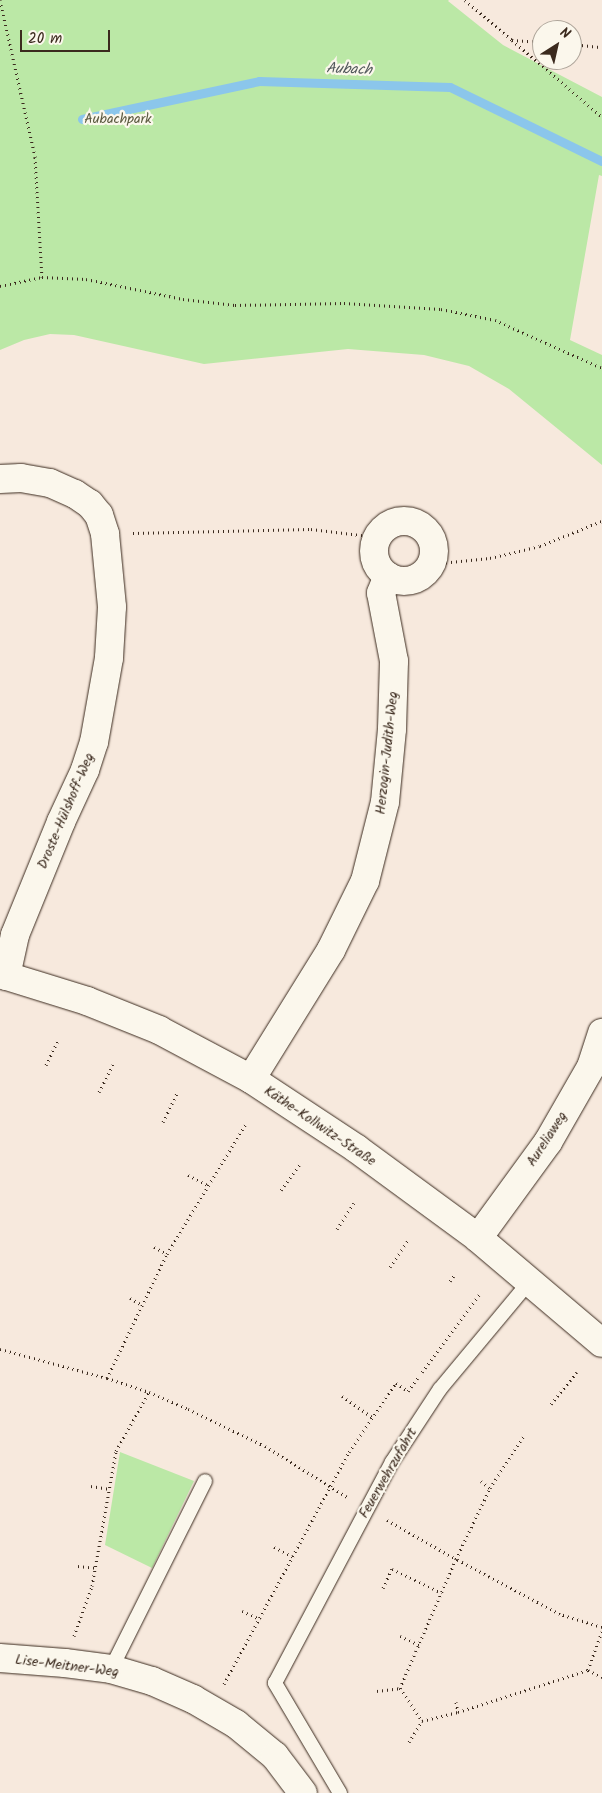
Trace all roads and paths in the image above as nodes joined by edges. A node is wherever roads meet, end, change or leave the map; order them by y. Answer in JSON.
{"nodes":[{"id":1,"x":0,"y":0,"type":"edge"},
{"id":2,"x":465,"y":0,"type":"edge"},
{"id":3,"x":512,"y":40,"type":"junction"},
{"id":4,"x":532,"y":41,"type":"edge"},
{"id":5,"x":582,"y":45,"type":"edge"},
{"id":6,"x":602,"y":47,"type":"edge"},
{"id":7,"x":602,"y":116,"type":"edge"},
{"id":8,"x":42,"y":277,"type":"junction"},
{"id":9,"x":0,"y":286,"type":"edge"},
{"id":10,"x":602,"y":368,"type":"edge"},
{"id":11,"x":0,"y":479,"type":"edge"},
{"id":12,"x":602,"y":521,"type":"edge"},
{"id":13,"x":105,"y":534,"type":"junction"},
{"id":14,"x":377,"y":537,"type":"junction"},
{"id":15,"x":431,"y":564,"type":"junction"},
{"id":16,"x":388,"y":576,"type":"junction"},
{"id":17,"x":3,"y":975,"type":"edge"},
{"id":18,"x":602,"y":1033,"type":"edge"},
{"id":19,"x":58,"y":1040,"type":"dead end"},
{"id":20,"x":113,"y":1064,"type":"dead end"},
{"id":21,"x":46,"y":1066,"type":"dead end"},
{"id":22,"x":251,"y":1079,"type":"junction"},
{"id":23,"x":99,"y":1092,"type":"dead end"},
{"id":24,"x":177,"y":1092,"type":"dead end"},
{"id":25,"x":163,"y":1122,"type":"dead end"},
{"id":26,"x":245,"y":1125,"type":"dead end"},
{"id":27,"x":300,"y":1164,"type":"dead end"},
{"id":28,"x":188,"y":1175,"type":"dead end"},
{"id":29,"x":208,"y":1185,"type":"junction"},
{"id":30,"x":281,"y":1190,"type":"dead end"},
{"id":31,"x":354,"y":1203,"type":"dead end"},
{"id":32,"x":336,"y":1229,"type":"dead end"},
{"id":33,"x":478,"y":1238,"type":"junction"},
{"id":34,"x":408,"y":1240,"type":"dead end"},
{"id":35,"x":154,"y":1247,"type":"dead end"},
{"id":36,"x":167,"y":1254,"type":"junction"},
{"id":37,"x":390,"y":1267,"type":"dead end"},
{"id":38,"x":455,"y":1274,"type":"dead end"},
{"id":39,"x":450,"y":1281,"type":"dead end"},
{"id":40,"x":530,"y":1281,"type":"junction"},
{"id":41,"x":481,"y":1292,"type":"dead end"},
{"id":42,"x":130,"y":1298,"type":"dead end"},
{"id":43,"x":142,"y":1304,"type":"junction"},
{"id":44,"x":602,"y":1343,"type":"edge"},
{"id":45,"x":0,"y":1349,"type":"edge"},
{"id":46,"x":576,"y":1372,"type":"dead end"},
{"id":47,"x":107,"y":1378,"type":"junction"},
{"id":48,"x":150,"y":1392,"type":"junction"},
{"id":49,"x":342,"y":1396,"type":"dead end"},
{"id":50,"x":550,"y":1404,"type":"dead end"},
{"id":51,"x":372,"y":1418,"type":"junction"},
{"id":52,"x":523,"y":1437,"type":"dead end"},
{"id":53,"x":205,"y":1481,"type":"dead end"},
{"id":54,"x":481,"y":1481,"type":"dead end"},
{"id":55,"x":91,"y":1486,"type":"dead end"},
{"id":56,"x":490,"y":1488,"type":"junction"},
{"id":57,"x":110,"y":1489,"type":"junction"},
{"id":58,"x":332,"y":1489,"type":"junction"},
{"id":59,"x":367,"y":1509,"type":"junction"},
{"id":60,"x":274,"y":1547,"type":"dead end"},
{"id":61,"x":294,"y":1557,"type":"junction"},
{"id":62,"x":456,"y":1559,"type":"junction"},
{"id":63,"x":78,"y":1566,"type":"dead end"},
{"id":64,"x":96,"y":1568,"type":"junction"},
{"id":65,"x":383,"y":1588,"type":"dead end"},
{"id":66,"x":442,"y":1593,"type":"junction"},
{"id":67,"x":242,"y":1611,"type":"dead end"},
{"id":68,"x":260,"y":1619,"type":"junction"},
{"id":69,"x":602,"y":1626,"type":"edge"},
{"id":70,"x":602,"y":1631,"type":"edge"},
{"id":71,"x":400,"y":1636,"type":"dead end"},
{"id":72,"x":419,"y":1645,"type":"junction"},
{"id":73,"x":0,"y":1658,"type":"edge"},
{"id":74,"x":65,"y":1663,"type":"junction"},
{"id":75,"x":112,"y":1669,"type":"junction"},
{"id":76,"x":588,"y":1670,"type":"junction"},
{"id":77,"x":602,"y":1677,"type":"edge"},
{"id":78,"x":400,"y":1688,"type":"junction"},
{"id":79,"x":377,"y":1691,"type":"dead end"},
{"id":80,"x":456,"y":1702,"type":"dead end"},
{"id":81,"x":211,"y":1709,"type":"junction"},
{"id":82,"x":458,"y":1712,"type":"junction"},
{"id":83,"x":422,"y":1721,"type":"junction"},
{"id":84,"x":409,"y":1742,"type":"dead end"},
{"id":85,"x":303,"y":1793,"type":"edge"},
{"id":86,"x":340,"y":1793,"type":"edge"}],
"edges":[{"from":1,"to":8,"type":"path"},
{"from":2,"to":3,"type":"path"},
{"from":3,"to":4,"type":"path"},
{"from":3,"to":7,"type":"path"},
{"from":5,"to":6,"type":"path"},
{"from":8,"to":9,"type":"path"},
{"from":8,"to":10,"type":"path"},
{"from":11,"to":13,"type":"street","name":"Droste-Hülshoff-Weg"},
{"from":12,"to":15,"type":"path"},
{"from":13,"to":14,"type":"path"},
{"from":13,"to":17,"type":"street","name":"Droste-Hülshoff-Weg"},
{"from":14,"to":15,"type":"street"},
{"from":14,"to":16,"type":"street"},
{"from":15,"to":16,"type":"street"},
{"from":16,"to":22,"type":"street","name":"Herzogin-Judith-Weg"},
{"from":17,"to":22,"type":"street","name":"Käthe-Kollwitz-Straße"},
{"from":18,"to":33,"type":"street","name":"Aureliaweg"},
{"from":19,"to":21,"type":"path"},
{"from":20,"to":23,"type":"path"},
{"from":22,"to":33,"type":"street","name":"Käthe-Kollwitz-Straße"},
{"from":24,"to":25,"type":"path"},
{"from":26,"to":29,"type":"path"},
{"from":27,"to":30,"type":"path"},
{"from":28,"to":29,"type":"path"},
{"from":29,"to":36,"type":"path"},
{"from":31,"to":32,"type":"path"},
{"from":33,"to":40,"type":"street","name":"Käthe-Kollwitz-Straße"},
{"from":34,"to":37,"type":"path"},
{"from":35,"to":36,"type":"path"},
{"from":36,"to":43,"type":"path"},
{"from":38,"to":39,"type":"path"},
{"from":40,"to":44,"type":"street","name":"Käthe-Kollwitz-Straße"},
{"from":40,"to":59,"type":"lane","name":"Feuerwehrzufahrt"},
{"from":41,"to":51,"type":"path"},
{"from":42,"to":43,"type":"path"},
{"from":43,"to":47,"type":"path"},
{"from":45,"to":47,"type":"path"},
{"from":46,"to":50,"type":"path"},
{"from":47,"to":48,"type":"path"},
{"from":48,"to":57,"type":"path"},
{"from":48,"to":58,"type":"path"},
{"from":49,"to":51,"type":"path"},
{"from":51,"to":58,"type":"path"},
{"from":52,"to":56,"type":"path"},
{"from":53,"to":75,"type":"lane"},
{"from":54,"to":56,"type":"path"},
{"from":55,"to":57,"type":"path"},
{"from":56,"to":62,"type":"path"},
{"from":57,"to":64,"type":"path"},
{"from":58,"to":59,"type":"path"},
{"from":58,"to":61,"type":"path"},
{"from":59,"to":62,"type":"path"},
{"from":59,"to":86,"type":"lane","name":"Feuerwehrzufahrt"},
{"from":60,"to":61,"type":"path"},
{"from":61,"to":68,"type":"path"},
{"from":62,"to":66,"type":"path"},
{"from":62,"to":69,"type":"path"},
{"from":63,"to":64,"type":"path"},
{"from":64,"to":74,"type":"path"},
{"from":65,"to":66,"type":"path"},
{"from":66,"to":72,"type":"path"},
{"from":67,"to":68,"type":"path"},
{"from":68,"to":81,"type":"path"},
{"from":70,"to":76,"type":"path"},
{"from":71,"to":72,"type":"path"},
{"from":72,"to":78,"type":"path"},
{"from":73,"to":74,"type":"street","name":"Lise-Meitner-Weg"},
{"from":74,"to":75,"type":"street","name":"Lise-Meitner-Weg"},
{"from":75,"to":81,"type":"street","name":"Lise-Meitner-Weg"},
{"from":76,"to":77,"type":"path"},
{"from":76,"to":82,"type":"path"},
{"from":78,"to":79,"type":"path"},
{"from":78,"to":83,"type":"path"},
{"from":80,"to":82,"type":"path"},
{"from":81,"to":85,"type":"street","name":"Lise-Meitner-Weg"},
{"from":82,"to":83,"type":"path"},
{"from":83,"to":84,"type":"path"}]}
